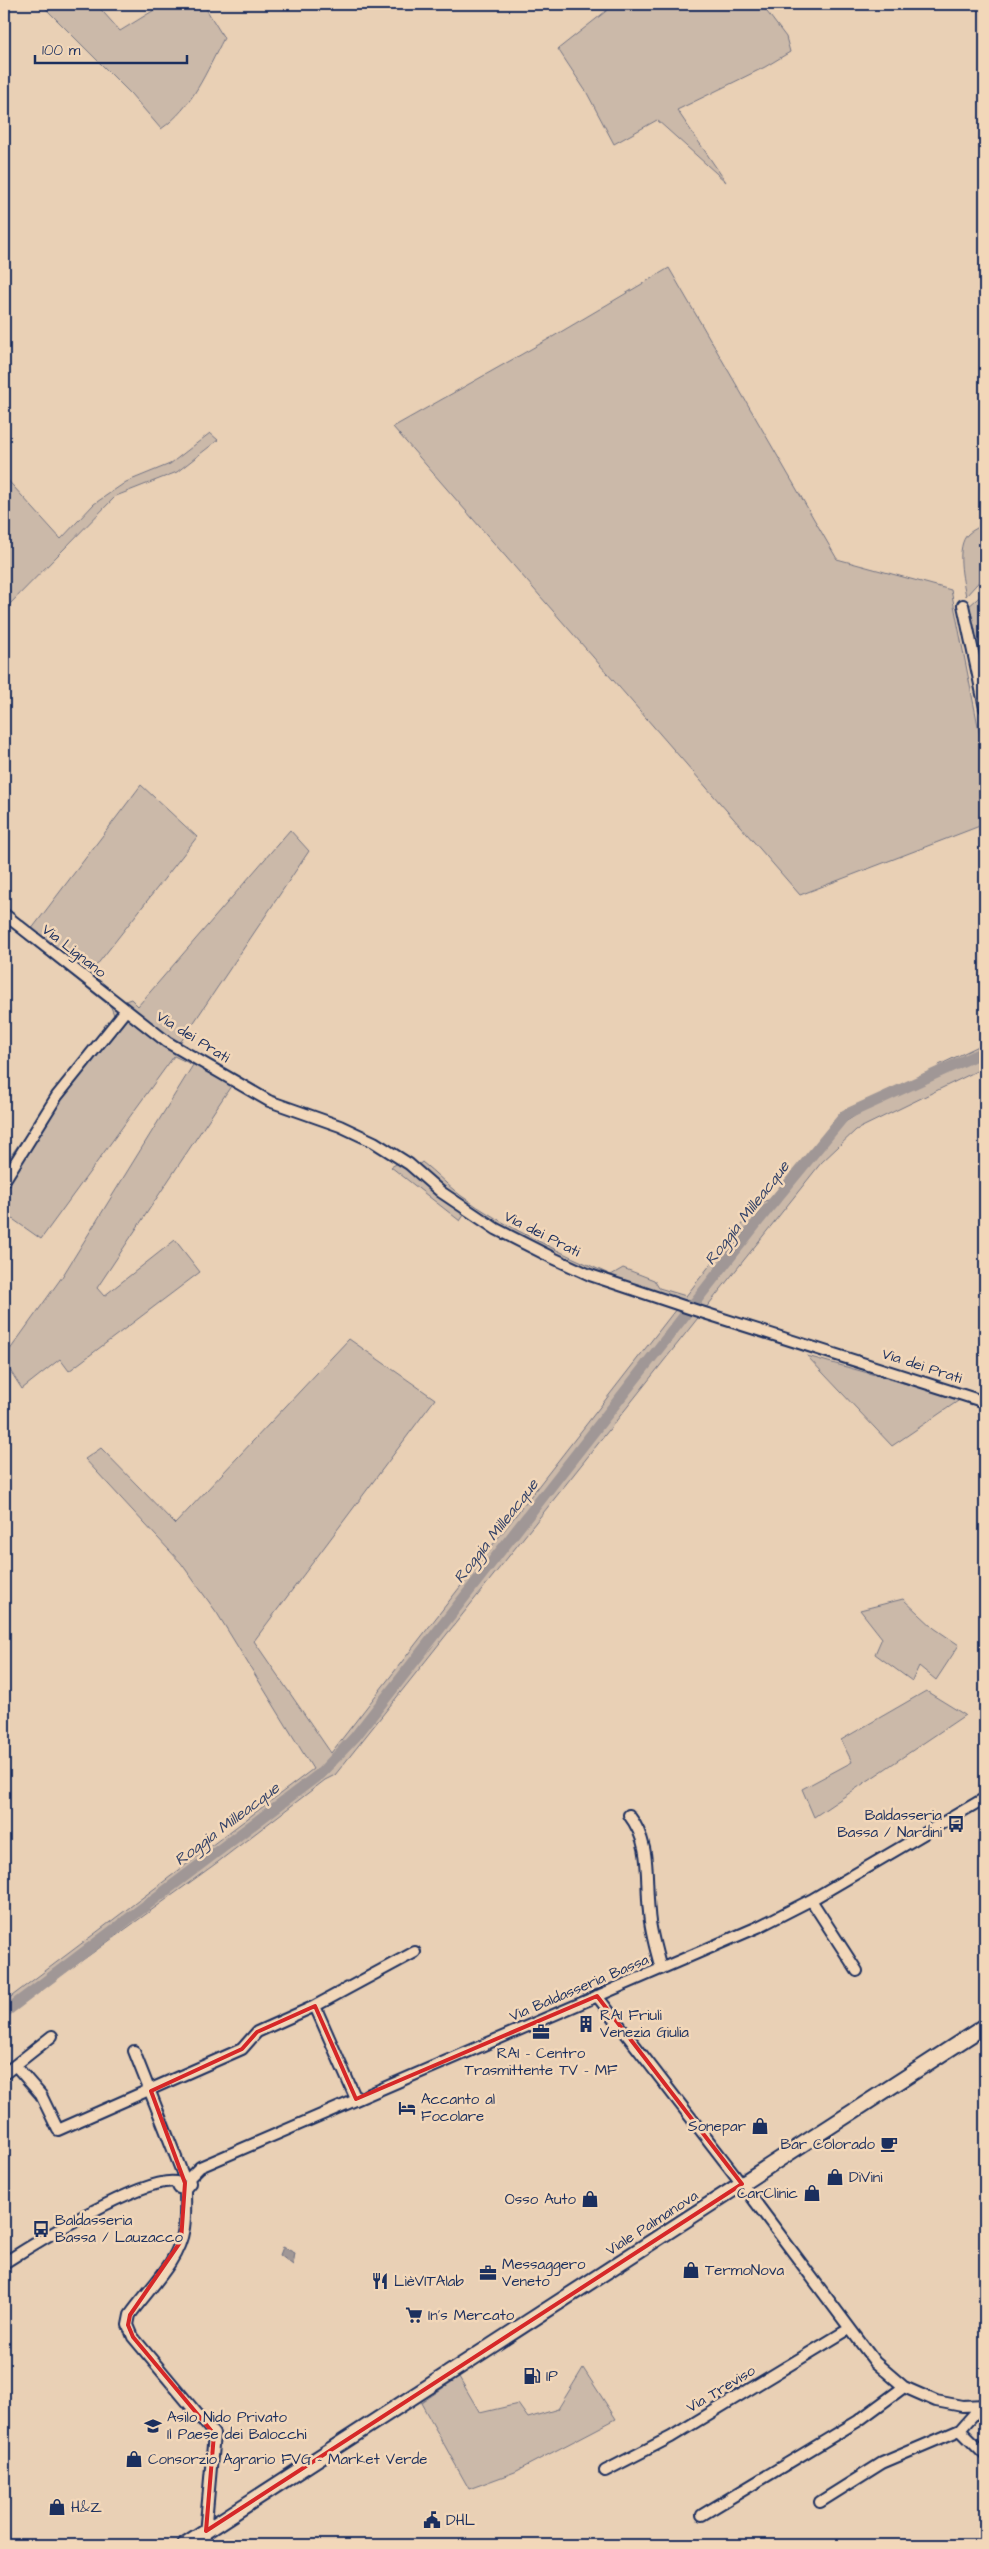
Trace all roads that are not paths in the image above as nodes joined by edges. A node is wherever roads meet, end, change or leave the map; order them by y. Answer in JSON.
{"nodes":[{"id":1,"x":963,"y":605,"type":"dead end"},
{"id":2,"x":985,"y":708,"type":"edge"},
{"id":3,"x":4,"y":914,"type":"edge"},
{"id":4,"x":126,"y":1010,"type":"junction"},
{"id":5,"x":4,"y":1181,"type":"edge"},
{"id":6,"x":985,"y":1402,"type":"edge"},
{"id":7,"x":985,"y":1798,"type":"edge"},
{"id":8,"x":629,"y":1815,"type":"dead end"},
{"id":9,"x":811,"y":1900,"type":"junction"},
{"id":10,"x":414,"y":1952,"type":"dead end"},
{"id":11,"x":661,"y":1969,"type":"junction"},
{"id":12,"x":856,"y":1971,"type":"dead end"},
{"id":13,"x":597,"y":1996,"type":"junction"},
{"id":14,"x":315,"y":2006,"type":"junction"},
{"id":15,"x":985,"y":2026,"type":"edge"},
{"id":16,"x":52,"y":2036,"type":"dead end"},
{"id":17,"x":134,"y":2051,"type":"dead end"},
{"id":18,"x":15,"y":2065,"type":"junction"},
{"id":19,"x":4,"y":2074,"type":"edge"},
{"id":20,"x":151,"y":2091,"type":"junction"},
{"id":21,"x":356,"y":2099,"type":"junction"},
{"id":22,"x":183,"y":2179,"type":"junction"},
{"id":23,"x":742,"y":2184,"type":"junction"},
{"id":24,"x":5,"y":2259,"type":"edge"},
{"id":25,"x":849,"y":2329,"type":"junction"},
{"id":26,"x":904,"y":2387,"type":"junction"},
{"id":27,"x":983,"y":2406,"type":"edge"},
{"id":28,"x":960,"y":2430,"type":"junction"},
{"id":29,"x":985,"y":2455,"type":"edge"},
{"id":30,"x":605,"y":2471,"type":"dead end"},
{"id":31,"x":820,"y":2502,"type":"dead end"},
{"id":32,"x":702,"y":2514,"type":"dead end"},
{"id":33,"x":206,"y":2531,"type":"junction"},
{"id":34,"x":184,"y":2545,"type":"edge"},
{"id":35,"x":204,"y":2545,"type":"edge"}],
"edges":[{"from":1,"to":2,"type":"street"},
{"from":3,"to":4,"type":"street","name":"Via Lignano"},
{"from":4,"to":5,"type":"street"},
{"from":4,"to":6,"type":"street","name":"Via dei Prati"},
{"from":7,"to":9,"type":"street","name":"Via Baldasseria Bassa"},
{"from":8,"to":11,"type":"street"},
{"from":9,"to":11,"type":"street","name":"Via Baldasseria Bassa"},
{"from":9,"to":12,"type":"street"},
{"from":10,"to":14,"type":"street"},
{"from":11,"to":13,"type":"street","name":"Via Baldasseria Bassa"},
{"from":13,"to":21,"type":"street","name":"Via Baldasseria Bassa"},
{"from":13,"to":23,"type":"street"},
{"from":14,"to":20,"type":"street"},
{"from":14,"to":21,"type":"street"},
{"from":15,"to":23,"type":"main road","name":"Viale Palmanova"},
{"from":16,"to":18,"type":"street"},
{"from":17,"to":20,"type":"street"},
{"from":18,"to":19,"type":"street"},
{"from":18,"to":20,"type":"street"},
{"from":20,"to":22,"type":"street"},
{"from":21,"to":22,"type":"street","name":"Via Baldasseria Bassa"},
{"from":22,"to":24,"type":"street"},
{"from":22,"to":33,"type":"street"},
{"from":23,"to":25,"type":"street"},
{"from":23,"to":33,"type":"main road","name":"Viale Palmanova"},
{"from":25,"to":26,"type":"street"},
{"from":25,"to":30,"type":"street","name":"Via Treviso"},
{"from":26,"to":27,"type":"street"},
{"from":26,"to":32,"type":"street"},
{"from":27,"to":28,"type":"street"},
{"from":28,"to":29,"type":"street"},
{"from":28,"to":31,"type":"street"},
{"from":33,"to":34,"type":"main road","name":"Viale Palmanova"},
{"from":33,"to":35,"type":"street"}]}
